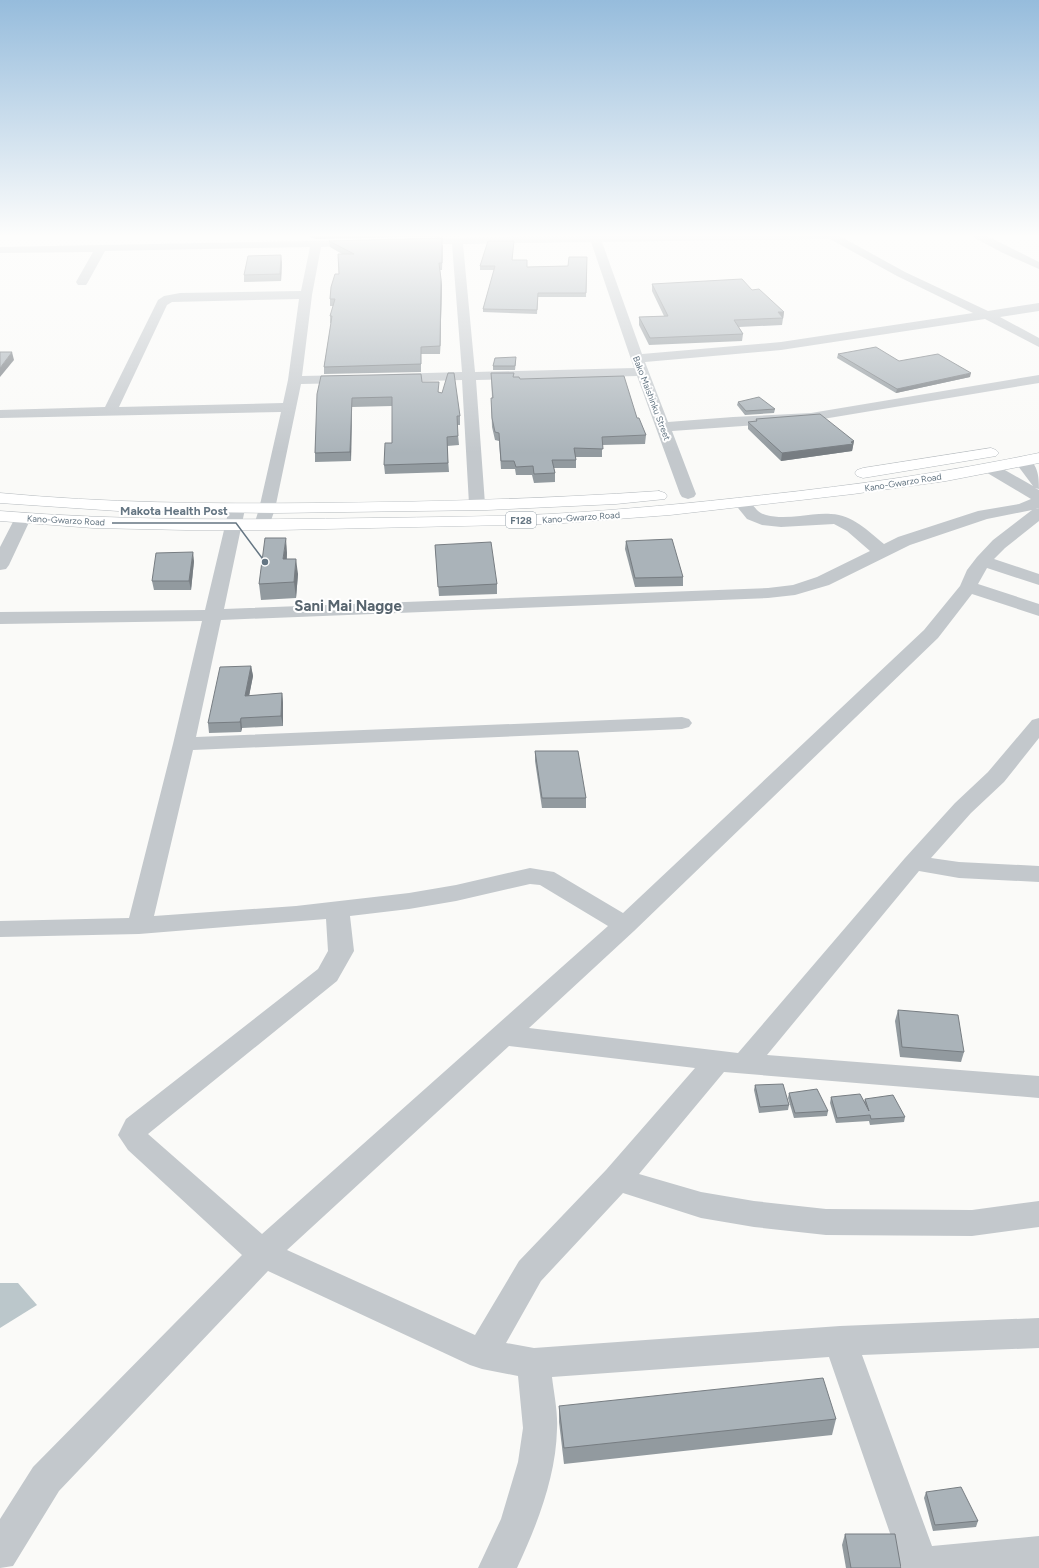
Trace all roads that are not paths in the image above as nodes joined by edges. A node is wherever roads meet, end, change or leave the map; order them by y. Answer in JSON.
{"nodes":[{"id":1,"x":160,"y":307,"type":"edge"},
{"id":2,"x":304,"y":307,"type":"edge"},
{"id":3,"x":463,"y":307,"type":"edge"},
{"id":4,"x":619,"y":307,"type":"edge"},
{"id":5,"x":971,"y":307,"type":"edge"},
{"id":6,"x":1038,"y":307,"type":"edge"},
{"id":7,"x":987,"y":315,"type":"junction"},
{"id":8,"x":1039,"y":343,"type":"edge"},
{"id":9,"x":639,"y":365,"type":"junction"},
{"id":10,"x":469,"y":376,"type":"junction"},
{"id":11,"x":366,"y":378,"type":"edge"},
{"id":12,"x":382,"y":378,"type":"edge"},
{"id":13,"x":1039,"y":379,"type":"edge"},
{"id":14,"x":295,"y":380,"type":"junction"},
{"id":15,"x":288,"y":407,"type":"junction"},
{"id":16,"x":110,"y":411,"type":"junction"},
{"id":17,"x":0,"y":414,"type":"edge"},
{"id":18,"x":664,"y":427,"type":"junction"},
{"id":19,"x":1039,"y":444,"type":"edge"},
{"id":20,"x":1031,"y":460,"type":"edge"},
{"id":21,"x":990,"y":468,"type":"junction"},
{"id":22,"x":1039,"y":484,"type":"edge"},
{"id":23,"x":688,"y":494,"type":"junction"},
{"id":24,"x":1039,"y":497,"type":"edge"},
{"id":25,"x":0,"y":498,"type":"edge"},
{"id":26,"x":1039,"y":502,"type":"edge"},
{"id":27,"x":742,"y":503,"type":"junction"},
{"id":28,"x":477,"y":504,"type":"junction"},
{"id":29,"x":267,"y":509,"type":"junction"},
{"id":30,"x":1039,"y":513,"type":"edge"},
{"id":31,"x":0,"y":516,"type":"edge"},
{"id":32,"x":235,"y":516,"type":"junction"},
{"id":33,"x":23,"y":518,"type":"junction"},
{"id":34,"x":262,"y":524,"type":"junction"},
{"id":35,"x":882,"y":552,"type":"junction"},
{"id":36,"x":983,"y":561,"type":"junction"},
{"id":37,"x":0,"y":565,"type":"edge"},
{"id":38,"x":1039,"y":580,"type":"edge"},
{"id":39,"x":968,"y":588,"type":"junction"},
{"id":40,"x":1039,"y":610,"type":"edge"},
{"id":41,"x":212,"y":615,"type":"junction"},
{"id":42,"x":0,"y":618,"type":"edge"},
{"id":43,"x":682,"y":723,"type":"dead end"},
{"id":44,"x":1037,"y":730,"type":"edge"},
{"id":45,"x":184,"y":744,"type":"junction"},
{"id":46,"x":913,"y":863,"type":"junction"},
{"id":47,"x":1039,"y":874,"type":"edge"},
{"id":48,"x":337,"y":910,"type":"junction"},
{"id":49,"x":625,"y":925,"type":"junction"},
{"id":50,"x":139,"y":926,"type":"junction"},
{"id":51,"x":0,"y":929,"type":"edge"},
{"id":52,"x":504,"y":1035,"type":"junction"},
{"id":53,"x":731,"y":1062,"type":"junction"},
{"id":54,"x":1039,"y":1087,"type":"edge"},
{"id":55,"x":617,"y":1179,"type":"junction"},
{"id":56,"x":1039,"y":1214,"type":"edge"},
{"id":57,"x":263,"y":1254,"type":"junction"},
{"id":58,"x":1039,"y":1333,"type":"edge"},
{"id":59,"x":840,"y":1341,"type":"junction"},
{"id":60,"x":482,"y":1354,"type":"junction"},
{"id":61,"x":534,"y":1363,"type":"junction"},
{"id":62,"x":0,"y":1553,"type":"edge"},
{"id":63,"x":1039,"y":1555,"type":"edge"},
{"id":64,"x":921,"y":1567,"type":"edge"},
{"id":65,"x":497,"y":1568,"type":"edge"}],
"edges":[{"from":1,"to":16,"type":"street"},
{"from":2,"to":14,"type":"street"},
{"from":3,"to":10,"type":"street"},
{"from":4,"to":9,"type":"street","name":"Bako Maishinku Street"},
{"from":5,"to":7,"type":"street"},
{"from":6,"to":7,"type":"street"},
{"from":7,"to":8,"type":"street"},
{"from":7,"to":9,"type":"street"},
{"from":9,"to":10,"type":"street"},
{"from":9,"to":18,"type":"street","name":"Bako Maishinku Street"},
{"from":10,"to":12,"type":"street"},
{"from":10,"to":28,"type":"street"},
{"from":11,"to":14,"type":"street"},
{"from":13,"to":18,"type":"street"},
{"from":14,"to":15,"type":"street"},
{"from":15,"to":16,"type":"street"},
{"from":15,"to":29,"type":"street"},
{"from":16,"to":17,"type":"street"},
{"from":18,"to":23,"type":"street","name":"Bako Maishinku Street"},
{"from":19,"to":23,"type":"main road","name":"Kano-Gwarzo Road","number":"F128"},
{"from":20,"to":21,"type":"main road","name":"Kano-Gwarzo Road","number":"F128"},
{"from":20,"to":22,"type":"street"},
{"from":21,"to":24,"type":"street"},
{"from":21,"to":27,"type":"main road","name":"Kano-Gwarzo Road","number":"F128"},
{"from":23,"to":28,"type":"main road","name":"Kano-Gwarzo Road","number":"F128"},
{"from":25,"to":32,"type":"main road","name":"Kano-Gwarzo Road","number":"F128"},
{"from":26,"to":35,"type":"street"},
{"from":27,"to":34,"type":"main road","name":"Kano-Gwarzo Road","number":"F128"},
{"from":27,"to":35,"type":"street"},
{"from":28,"to":29,"type":"main road","name":"Kano-Gwarzo Road","number":"F128"},
{"from":29,"to":32,"type":"main road","name":"Kano-Gwarzo Road","number":"F128"},
{"from":29,"to":34,"type":"street"},
{"from":30,"to":36,"type":"street"},
{"from":31,"to":33,"type":"main road","name":"Kano-Gwarzo Road","number":"F128"},
{"from":32,"to":33,"type":"main road","name":"Kano-Gwarzo Road","number":"F128"},
{"from":32,"to":34,"type":"main road","name":"Kano-Gwarzo Road","number":"F128"},
{"from":32,"to":41,"type":"street"},
{"from":33,"to":37,"type":"street"},
{"from":35,"to":41,"type":"street"},
{"from":36,"to":38,"type":"street"},
{"from":36,"to":39,"type":"street"},
{"from":39,"to":40,"type":"street"},
{"from":39,"to":49,"type":"street"},
{"from":41,"to":42,"type":"street"},
{"from":41,"to":45,"type":"street"},
{"from":43,"to":45,"type":"street"},
{"from":44,"to":46,"type":"street"},
{"from":45,"to":50,"type":"street"},
{"from":46,"to":47,"type":"street"},
{"from":46,"to":53,"type":"street"},
{"from":48,"to":49,"type":"street"},
{"from":48,"to":50,"type":"street"},
{"from":48,"to":57,"type":"street"},
{"from":49,"to":52,"type":"street"},
{"from":50,"to":51,"type":"street"},
{"from":52,"to":53,"type":"street"},
{"from":52,"to":57,"type":"street"},
{"from":53,"to":54,"type":"street"},
{"from":53,"to":55,"type":"street"},
{"from":55,"to":56,"type":"street"},
{"from":55,"to":60,"type":"street"},
{"from":57,"to":60,"type":"street"},
{"from":57,"to":62,"type":"street"},
{"from":58,"to":59,"type":"street"},
{"from":59,"to":61,"type":"street"},
{"from":59,"to":64,"type":"street"},
{"from":60,"to":61,"type":"street"},
{"from":61,"to":65,"type":"street"},
{"from":63,"to":64,"type":"street"}]}
